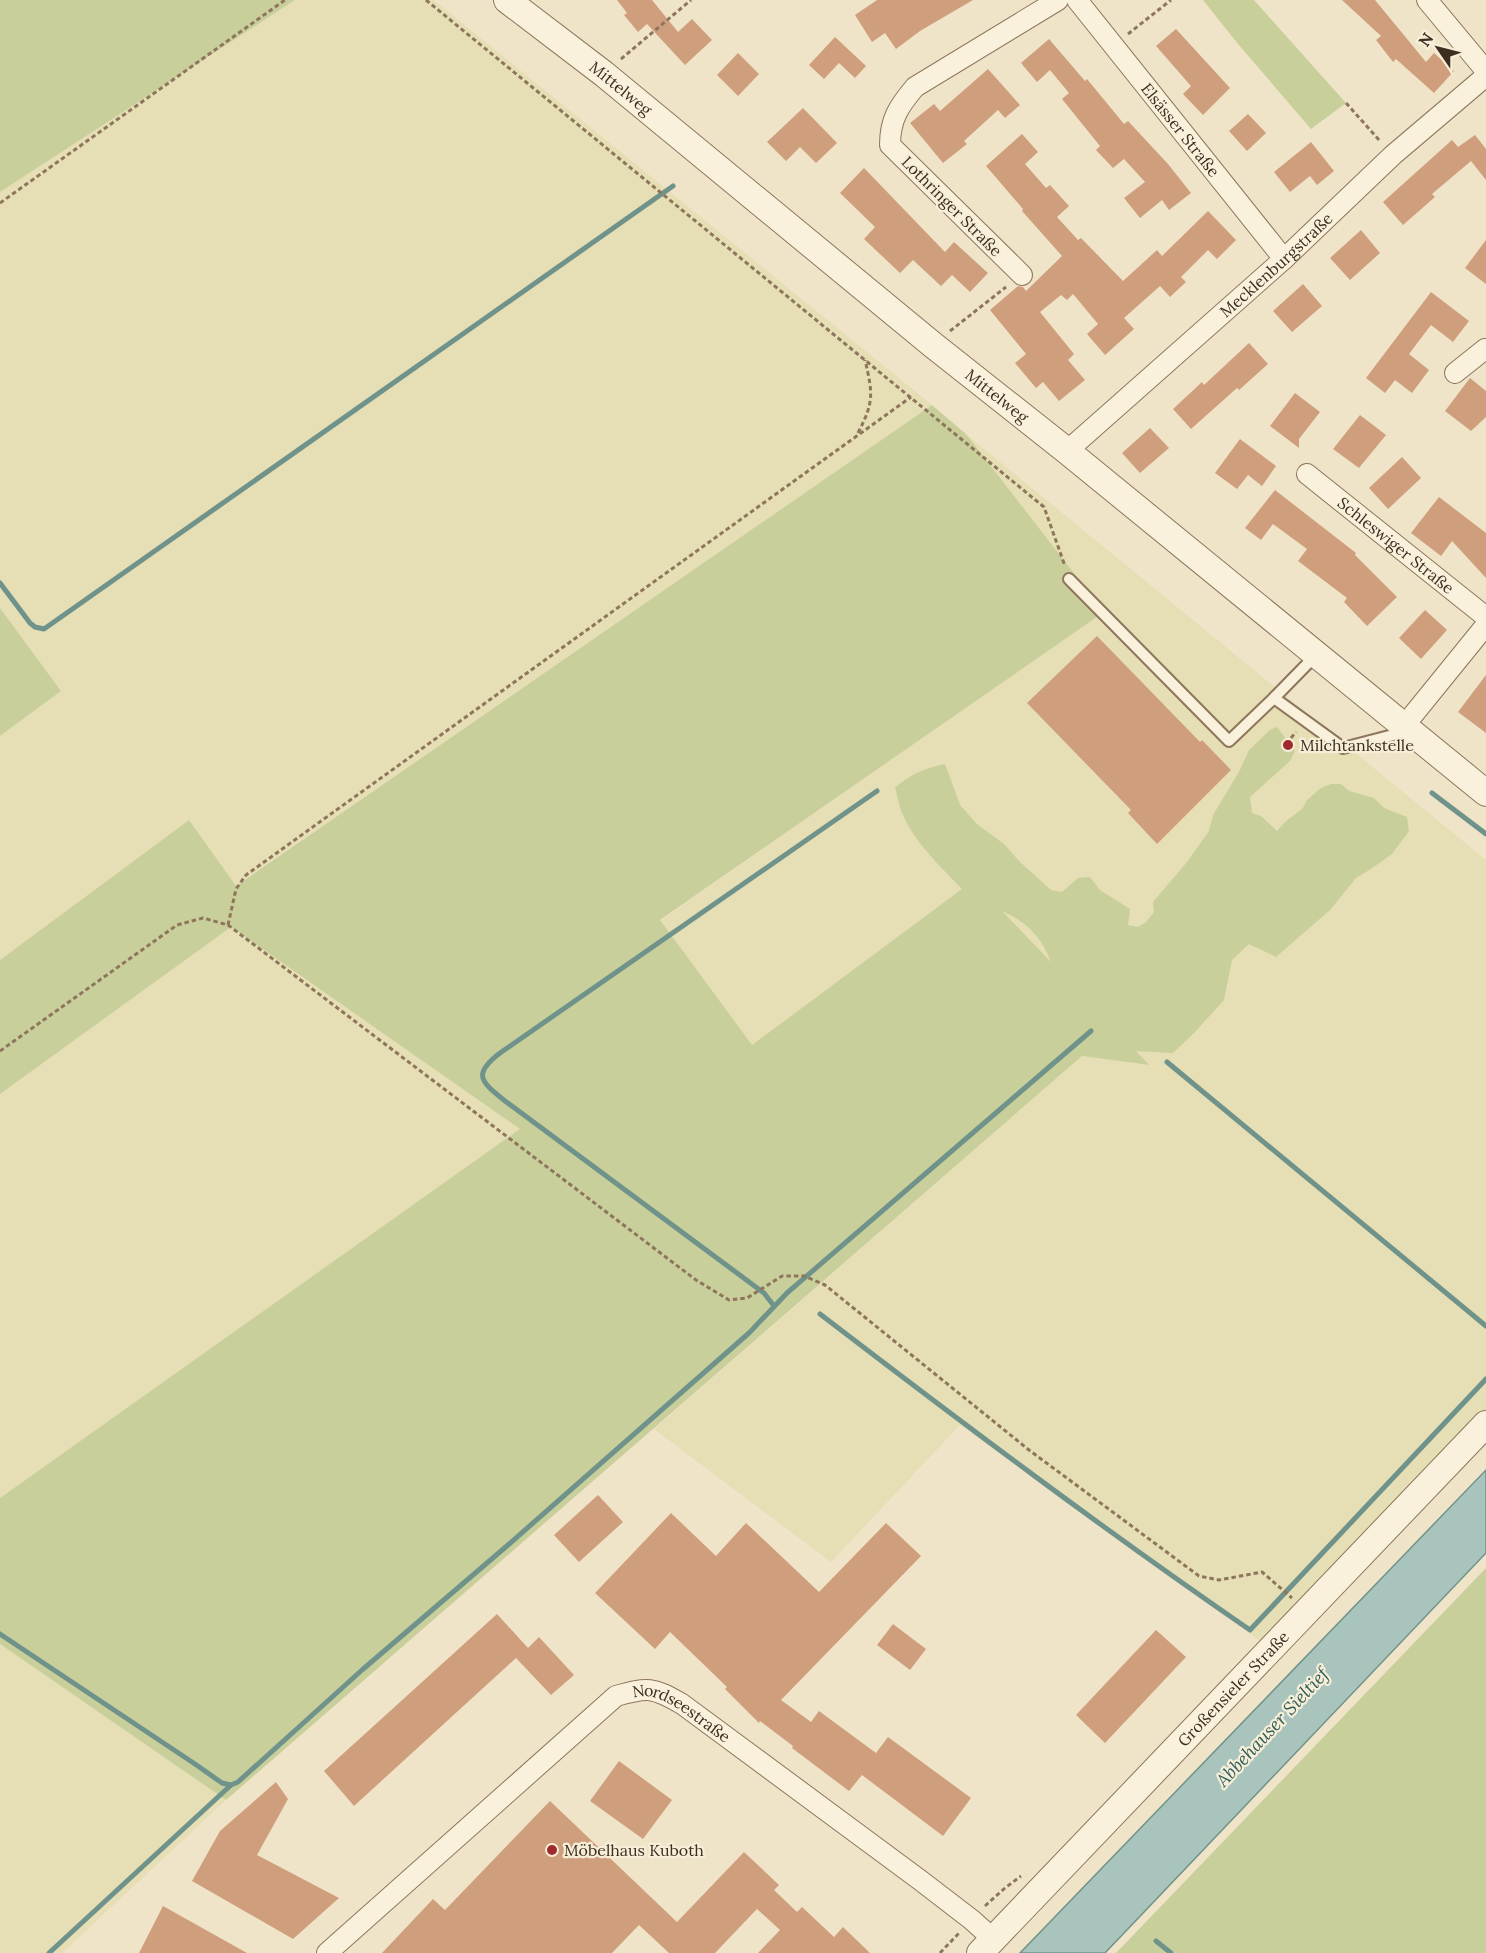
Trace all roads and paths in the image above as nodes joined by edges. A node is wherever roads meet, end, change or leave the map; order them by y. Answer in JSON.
{"nodes":[{"id":1,"x":285,"y":0,"type":"edge"},
{"id":2,"x":426,"y":0,"type":"edge"},
{"id":3,"x":507,"y":0,"type":"edge"},
{"id":4,"x":691,"y":0,"type":"edge"},
{"id":5,"x":1058,"y":0,"type":"edge"},
{"id":6,"x":1077,"y":0,"type":"edge"},
{"id":7,"x":1171,"y":0,"type":"edge"},
{"id":8,"x":1427,"y":0,"type":"edge"},
{"id":9,"x":1114,"y":46,"type":"junction"},
{"id":10,"x":1486,"y":71,"type":"edge"},
{"id":11,"x":604,"y":74,"type":"junction"},
{"id":12,"x":1486,"y":76,"type":"edge"},
{"id":13,"x":1346,"y":103,"type":"dead end"},
{"id":14,"x":1393,"y":155,"type":"junction"},
{"id":15,"x":0,"y":203,"type":"edge"},
{"id":16,"x":1284,"y":259,"type":"junction"},
{"id":17,"x":1022,"y":275,"type":"joint"},
{"id":18,"x":933,"y":345,"type":"junction"},
{"id":19,"x":1486,"y":349,"type":"edge"},
{"id":20,"x":865,"y":360,"type":"junction"},
{"id":21,"x":1455,"y":373,"type":"dead end"},
{"id":22,"x":911,"y":397,"type":"junction"},
{"id":23,"x":857,"y":435,"type":"junction"},
{"id":24,"x":1067,"y":451,"type":"junction"},
{"id":25,"x":1307,"y":474,"type":"dead end"},
{"id":26,"x":1069,"y":579,"type":"joint"},
{"id":27,"x":1486,"y":617,"type":"edge"},
{"id":28,"x":1486,"y":625,"type":"edge"},
{"id":29,"x":1316,"y":655,"type":"junction"},
{"id":30,"x":1275,"y":698,"type":"junction"},
{"id":31,"x":1404,"y":726,"type":"junction"},
{"id":32,"x":1486,"y":793,"type":"edge"},
{"id":33,"x":228,"y":925,"type":"junction"},
{"id":34,"x":0,"y":1050,"type":"edge"},
{"id":35,"x":1486,"y":1424,"type":"edge"},
{"id":36,"x":1278,"y":1585,"type":"dead end"},
{"id":37,"x":986,"y":1946,"type":"edge"},
{"id":38,"x":327,"y":1953,"type":"edge"}],
"edges":[{"from":1,"to":15,"type":"path"},
{"from":2,"to":20,"type":"path"},
{"from":3,"to":11,"type":"street","name":"Mittelweg"},
{"from":4,"to":11,"type":"path"},
{"from":5,"to":17,"type":"street","name":"Lothringer Straße"},
{"from":6,"to":9,"type":"street","name":"Elsässer Straße"},
{"from":7,"to":9,"type":"path"},
{"from":8,"to":10,"type":"street"},
{"from":9,"to":16,"type":"street","name":"Elsässer Straße"},
{"from":11,"to":18,"type":"street","name":"Mittelweg"},
{"from":12,"to":14,"type":"street","name":"Mecklenburgstraße"},
{"from":13,"to":14,"type":"path"},
{"from":14,"to":16,"type":"street","name":"Mecklenburgstraße"},
{"from":16,"to":24,"type":"street","name":"Mecklenburgstraße"},
{"from":17,"to":18,"type":"path"},
{"from":18,"to":24,"type":"street","name":"Mittelweg"},
{"from":19,"to":21,"type":"street"},
{"from":20,"to":22,"type":"path"},
{"from":20,"to":23,"type":"path"},
{"from":22,"to":23,"type":"path"},
{"from":22,"to":26,"type":"path"},
{"from":23,"to":33,"type":"path"},
{"from":24,"to":29,"type":"street","name":"Mittelweg"},
{"from":25,"to":27,"type":"street","name":"Schleswiger Straße"},
{"from":26,"to":30,"type":"lane"},
{"from":28,"to":31,"type":"street"},
{"from":29,"to":30,"type":"lane"},
{"from":29,"to":31,"type":"street","name":"Mittelweg"},
{"from":30,"to":31,"type":"lane"},
{"from":31,"to":32,"type":"street","name":"Mittelweg"},
{"from":33,"to":34,"type":"path"},
{"from":33,"to":36,"type":"path"},
{"from":35,"to":37,"type":"street","name":"Großensieler Straße"},
{"from":37,"to":38,"type":"street","name":"Nordseestraße"}]}
